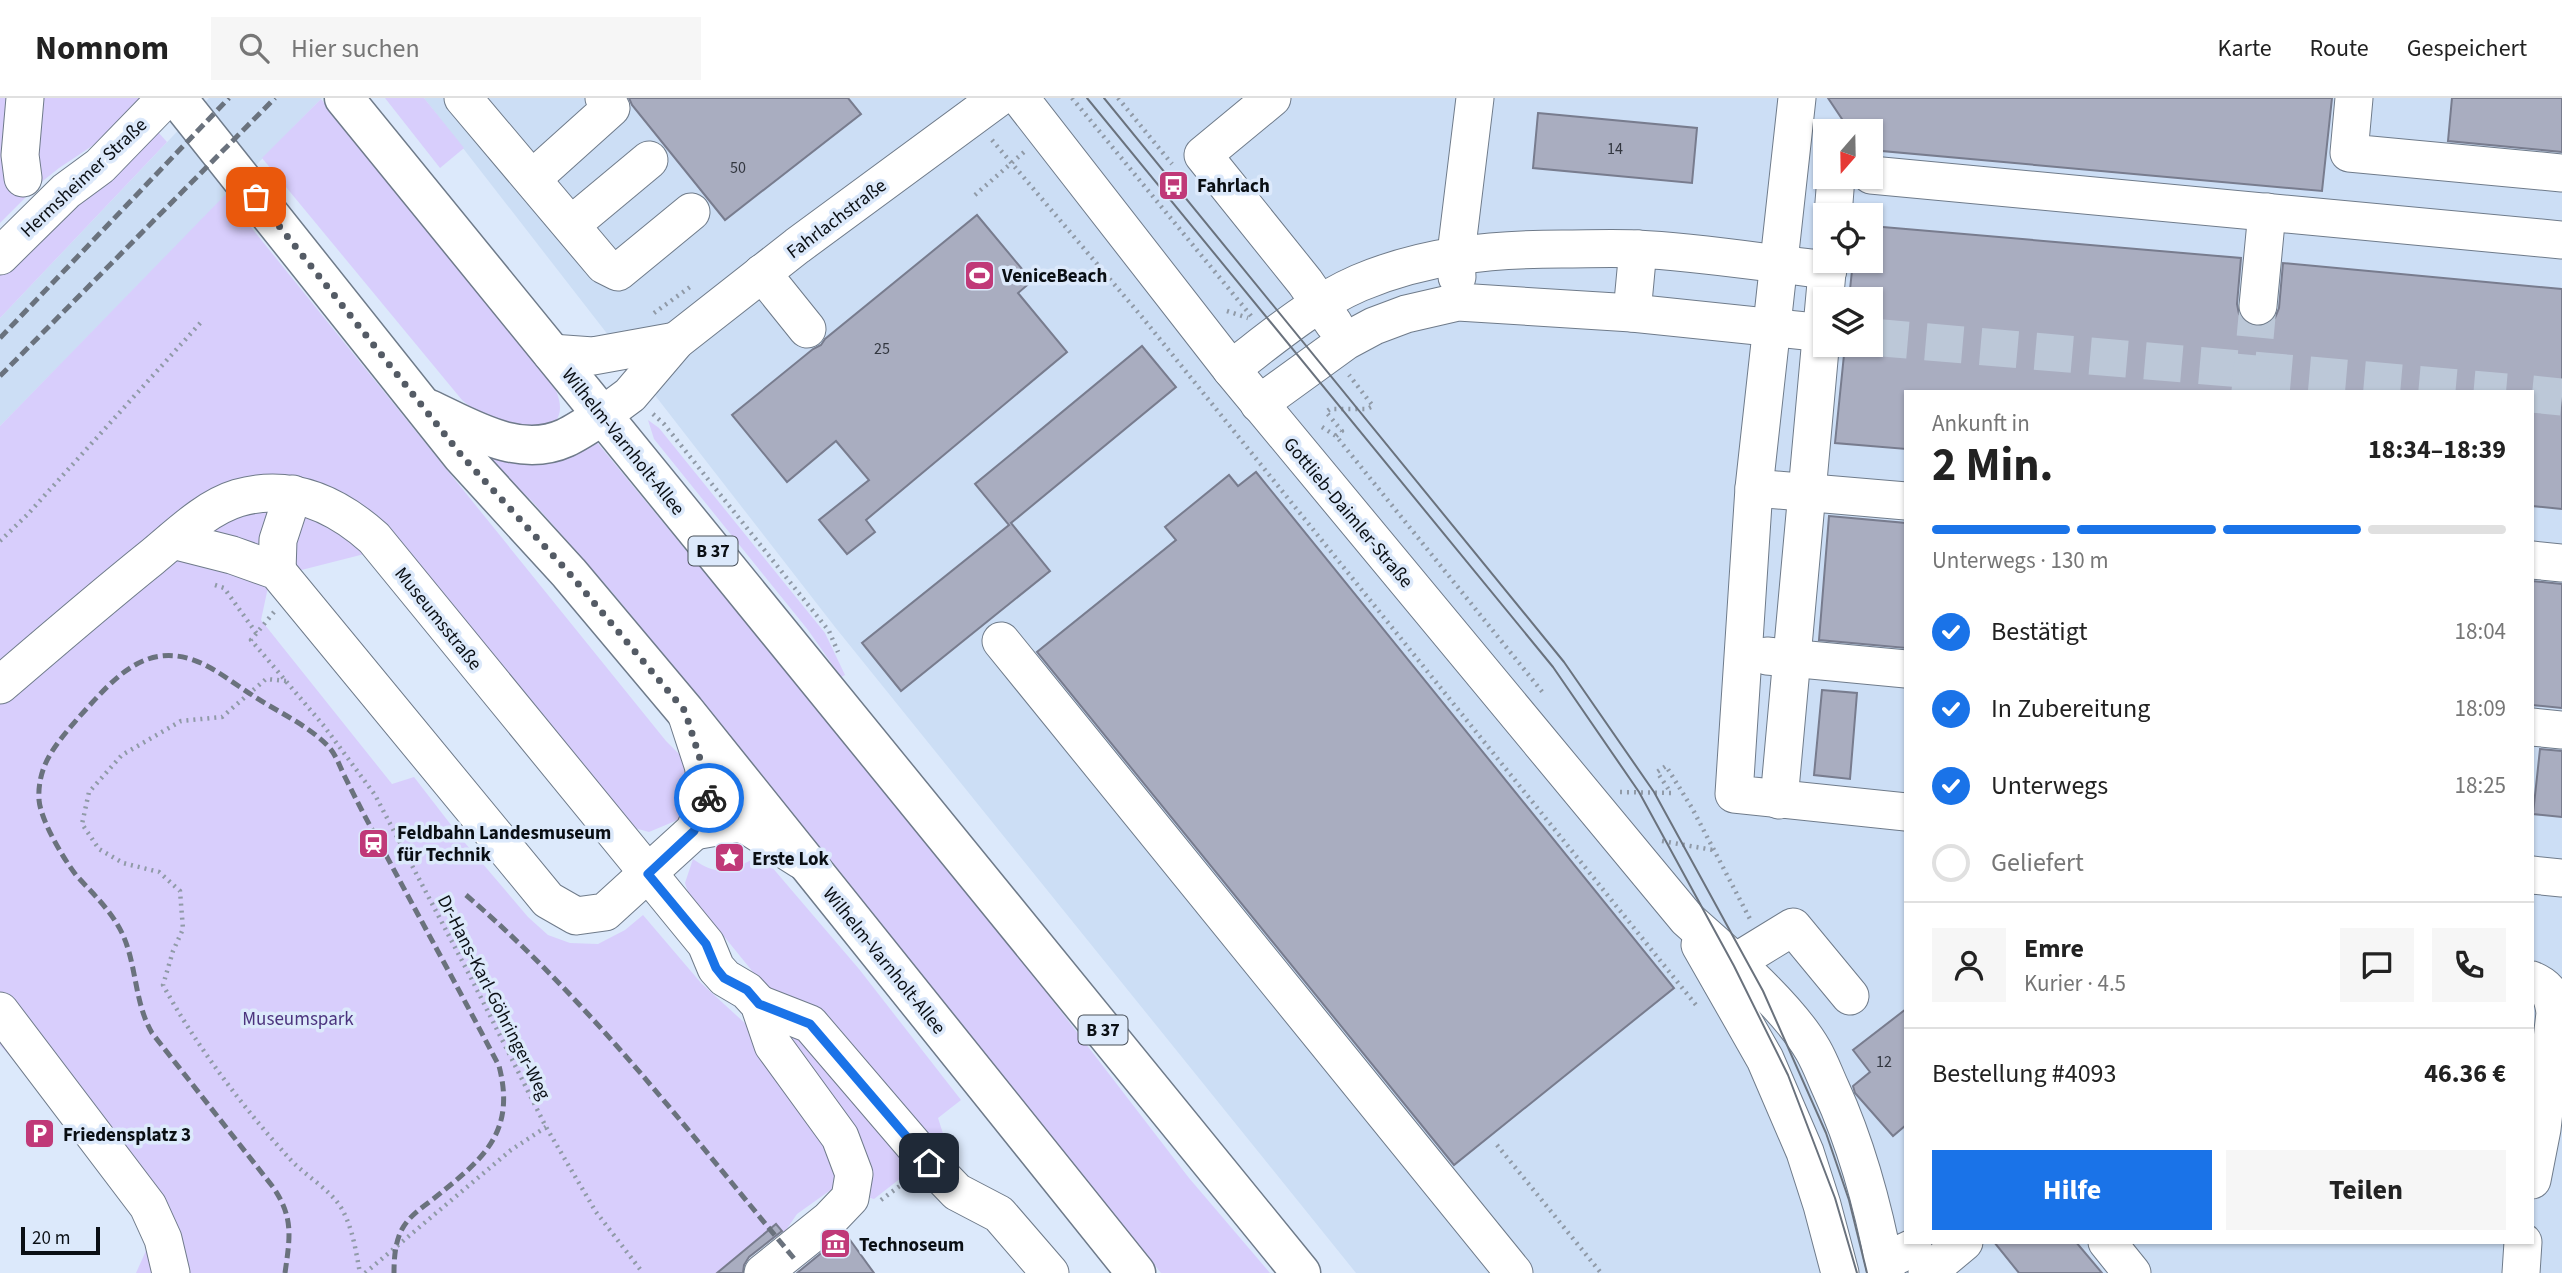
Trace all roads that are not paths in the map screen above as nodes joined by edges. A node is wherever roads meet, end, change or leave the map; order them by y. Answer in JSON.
{"nodes":[{"id":1,"x":25,"y":98,"type":"edge"},
{"id":2,"x":344,"y":98,"type":"edge"},
{"id":3,"x":463,"y":98,"type":"edge"},
{"id":4,"x":604,"y":98,"type":"edge"},
{"id":5,"x":998,"y":98,"type":"edge"},
{"id":6,"x":1020,"y":98,"type":"edge"},
{"id":7,"x":1272,"y":98,"type":"edge"},
{"id":8,"x":1475,"y":98,"type":"edge"},
{"id":9,"x":1797,"y":98,"type":"edge"},
{"id":10,"x":2354,"y":98,"type":"edge"},
{"id":11,"x":165,"y":103,"type":"edge"},
{"id":12,"x":649,"y":160,"type":"dead end"},
{"id":13,"x":1790,"y":168,"type":"junction"},
{"id":14,"x":1813,"y":170,"type":"edge"},
{"id":15,"x":2562,"y":173,"type":"edge"},
{"id":16,"x":1883,"y":176,"type":"edge"},
{"id":17,"x":23,"y":178,"type":"dead end"},
{"id":18,"x":532,"y":179,"type":"junction"},
{"id":19,"x":691,"y":212,"type":"dead end"},
{"id":20,"x":2267,"y":212,"type":"junction"},
{"id":21,"x":571,"y":225,"type":"junction"},
{"id":22,"x":2562,"y":240,"type":"edge"},
{"id":23,"x":1638,"y":249,"type":"junction"},
{"id":24,"x":1457,"y":254,"type":"junction"},
{"id":25,"x":0,"y":256,"type":"edge"},
{"id":26,"x":1779,"y":265,"type":"junction"},
{"id":27,"x":1813,"y":265,"type":"edge"},
{"id":28,"x":762,"y":273,"type":"junction"},
{"id":29,"x":1458,"y":302,"type":"junction"},
{"id":30,"x":1321,"y":303,"type":"junction"},
{"id":31,"x":2258,"y":306,"type":"tunnel mouth"},
{"id":32,"x":1632,"y":313,"type":"junction"},
{"id":33,"x":1770,"y":328,"type":"junction"},
{"id":34,"x":807,"y":329,"type":"dead end"},
{"id":35,"x":1813,"y":331,"type":"edge"},
{"id":36,"x":676,"y":341,"type":"junction"},
{"id":37,"x":551,"y":353,"type":"junction"},
{"id":38,"x":1350,"y":354,"type":"junction"},
{"id":39,"x":1820,"y":357,"type":"edge"},
{"id":40,"x":1231,"y":369,"type":"junction"},
{"id":41,"x":1259,"y":404,"type":"junction"},
{"id":42,"x":424,"y":407,"type":"junction"},
{"id":43,"x":603,"y":415,"type":"junction"},
{"id":44,"x":1754,"y":488,"type":"junction"},
{"id":45,"x":1807,"y":492,"type":"junction"},
{"id":46,"x":293,"y":494,"type":"junction"},
{"id":47,"x":1904,"y":501,"type":"edge"},
{"id":48,"x":173,"y":540,"type":"junction"},
{"id":49,"x":2534,"y":560,"type":"edge"},
{"id":50,"x":2562,"y":563,"type":"edge"},
{"id":51,"x":285,"y":580,"type":"junction"},
{"id":52,"x":1001,"y":641,"type":"dead end"},
{"id":53,"x":1743,"y":654,"type":"junction"},
{"id":54,"x":1792,"y":659,"type":"junction"},
{"id":55,"x":1904,"y":669,"type":"edge"},
{"id":56,"x":0,"y":685,"type":"edge"},
{"id":57,"x":685,"y":711,"type":"junction"},
{"id":58,"x":2534,"y":727,"type":"edge"},
{"id":59,"x":2562,"y":730,"type":"edge"},
{"id":60,"x":1779,"y":800,"type":"junction"},
{"id":61,"x":1904,"y":812,"type":"edge"},
{"id":62,"x":694,"y":831,"type":"junction"},
{"id":63,"x":806,"y":863,"type":"junction"},
{"id":64,"x":648,"y":874,"type":"junction"},
{"id":65,"x":2534,"y":875,"type":"edge"},
{"id":66,"x":2562,"y":878,"type":"edge"},
{"id":67,"x":2534,"y":981,"type":"edge"},
{"id":68,"x":1719,"y":986,"type":"junction"},
{"id":69,"x":1850,"y":996,"type":"dead end"},
{"id":70,"x":753,"y":997,"type":"junction"},
{"id":71,"x":0,"y":1012,"type":"edge"},
{"id":72,"x":1813,"y":1049,"type":"junction"},
{"id":73,"x":1765,"y":1059,"type":"junction"},
{"id":74,"x":2534,"y":1170,"type":"edge"},
{"id":75,"x":1959,"y":1244,"type":"edge"},
{"id":76,"x":2109,"y":1244,"type":"edge"},
{"id":77,"x":2524,"y":1244,"type":"edge"},
{"id":78,"x":1902,"y":1262,"type":"edge"},
{"id":79,"x":171,"y":1273,"type":"edge"},
{"id":80,"x":763,"y":1273,"type":"edge"},
{"id":81,"x":1050,"y":1273,"type":"edge"},
{"id":82,"x":1136,"y":1273,"type":"edge"},
{"id":83,"x":1301,"y":1273,"type":"edge"},
{"id":84,"x":1514,"y":1273,"type":"edge"},
{"id":85,"x":1840,"y":1273,"type":"edge"},
{"id":86,"x":2132,"y":1273,"type":"edge"},
{"id":87,"x":2521,"y":1273,"type":"edge"}],
"edges":[{"from":1,"to":17,"type":"street"},
{"from":2,"to":37,"type":"main road","name":"Wilhelm-Varnholt-Allee","number":"B 37"},
{"from":3,"to":18,"type":"street"},
{"from":4,"to":18,"type":"street"},
{"from":5,"to":28,"type":"street","name":"Fahrlachstraße"},
{"from":6,"to":40,"type":"street","name":"Gottlieb-Daimler-Straße"},
{"from":7,"to":30,"type":"street"},
{"from":8,"to":24,"type":"street"},
{"from":9,"to":13,"type":"street"},
{"from":10,"to":15,"type":"street"},
{"from":11,"to":25,"type":"street","name":"Hermsheimer Straße"},
{"from":11,"to":42,"type":"main road","name":"Wilhelm-Varnholt-Allee"},
{"from":12,"to":21,"type":"street"},
{"from":13,"to":14,"type":"street"},
{"from":13,"to":26,"type":"street"},
{"from":16,"to":20,"type":"street"},
{"from":18,"to":21,"type":"street"},
{"from":19,"to":21,"type":"street"},
{"from":20,"to":22,"type":"street"},
{"from":20,"to":31,"type":"street"},
{"from":23,"to":24,"type":"street"},
{"from":23,"to":26,"type":"street"},
{"from":23,"to":32,"type":"street"},
{"from":24,"to":29,"type":"street"},
{"from":24,"to":30,"type":"street"},
{"from":26,"to":27,"type":"street"},
{"from":26,"to":33,"type":"street"},
{"from":28,"to":34,"type":"street"},
{"from":28,"to":36,"type":"street","name":"Fahrlachstraße"},
{"from":29,"to":32,"type":"street"},
{"from":29,"to":38,"type":"street"},
{"from":30,"to":38,"type":"street"},
{"from":30,"to":40,"type":"street"},
{"from":32,"to":33,"type":"street"},
{"from":33,"to":35,"type":"street"},
{"from":33,"to":44,"type":"street"},
{"from":36,"to":37,"type":"street","name":"Fahrlachstraße"},
{"from":36,"to":43,"type":"street","name":"Fahrlachstraße"},
{"from":37,"to":43,"type":"main road","name":"Wilhelm-Varnholt-Allee","number":"B 37"},
{"from":38,"to":41,"type":"street"},
{"from":39,"to":45,"type":"street"},
{"from":40,"to":41,"type":"street","name":"Gottlieb-Daimler-Straße"},
{"from":41,"to":68,"type":"street","name":"Gottlieb-Daimler-Straße"},
{"from":42,"to":43,"type":"main road"},
{"from":42,"to":57,"type":"main road","name":"Wilhelm-Varnholt-Allee"},
{"from":43,"to":83,"type":"main road","name":"Wilhelm-Varnholt-Allee","number":"B 37"},
{"from":44,"to":45,"type":"street"},
{"from":44,"to":53,"type":"street"},
{"from":45,"to":47,"type":"street"},
{"from":45,"to":54,"type":"street"},
{"from":46,"to":48,"type":"street","name":"Museumsstraße"},
{"from":46,"to":51,"type":"street"},
{"from":46,"to":64,"type":"street","name":"Museumsstraße"},
{"from":48,"to":51,"type":"street"},
{"from":48,"to":56,"type":"street","name":"Museumsstraße"},
{"from":49,"to":50,"type":"street"},
{"from":51,"to":64,"type":"street"},
{"from":52,"to":84,"type":"street"},
{"from":53,"to":54,"type":"street"},
{"from":53,"to":60,"type":"street"},
{"from":54,"to":55,"type":"street"},
{"from":54,"to":60,"type":"street"},
{"from":57,"to":62,"type":"street"},
{"from":57,"to":63,"type":"main road","name":"Wilhelm-Varnholt-Allee"},
{"from":58,"to":59,"type":"street"},
{"from":60,"to":61,"type":"street"},
{"from":62,"to":63,"type":"street"},
{"from":62,"to":64,"type":"street"},
{"from":63,"to":82,"type":"main road","name":"Wilhelm-Varnholt-Allee"},
{"from":64,"to":70,"type":"street","name":"Museumsstraße"},
{"from":65,"to":66,"type":"street"},
{"from":67,"to":74,"type":"street"},
{"from":68,"to":69,"type":"street"},
{"from":68,"to":72,"type":"street","name":"Gottlieb-Daimler-Straße"},
{"from":68,"to":73,"type":"street","name":"Gottlieb-Daimler-Straße"},
{"from":70,"to":80,"type":"street","name":"Museumsstraße"},
{"from":70,"to":81,"type":"street"},
{"from":71,"to":79,"type":"street"},
{"from":72,"to":73,"type":"street"},
{"from":72,"to":78,"type":"street","name":"Gottlieb-Daimler-Straße"},
{"from":73,"to":85,"type":"street","name":"Gottlieb-Daimler-Straße"},
{"from":75,"to":78,"type":"street"},
{"from":76,"to":86,"type":"street"},
{"from":77,"to":87,"type":"street"}]}
